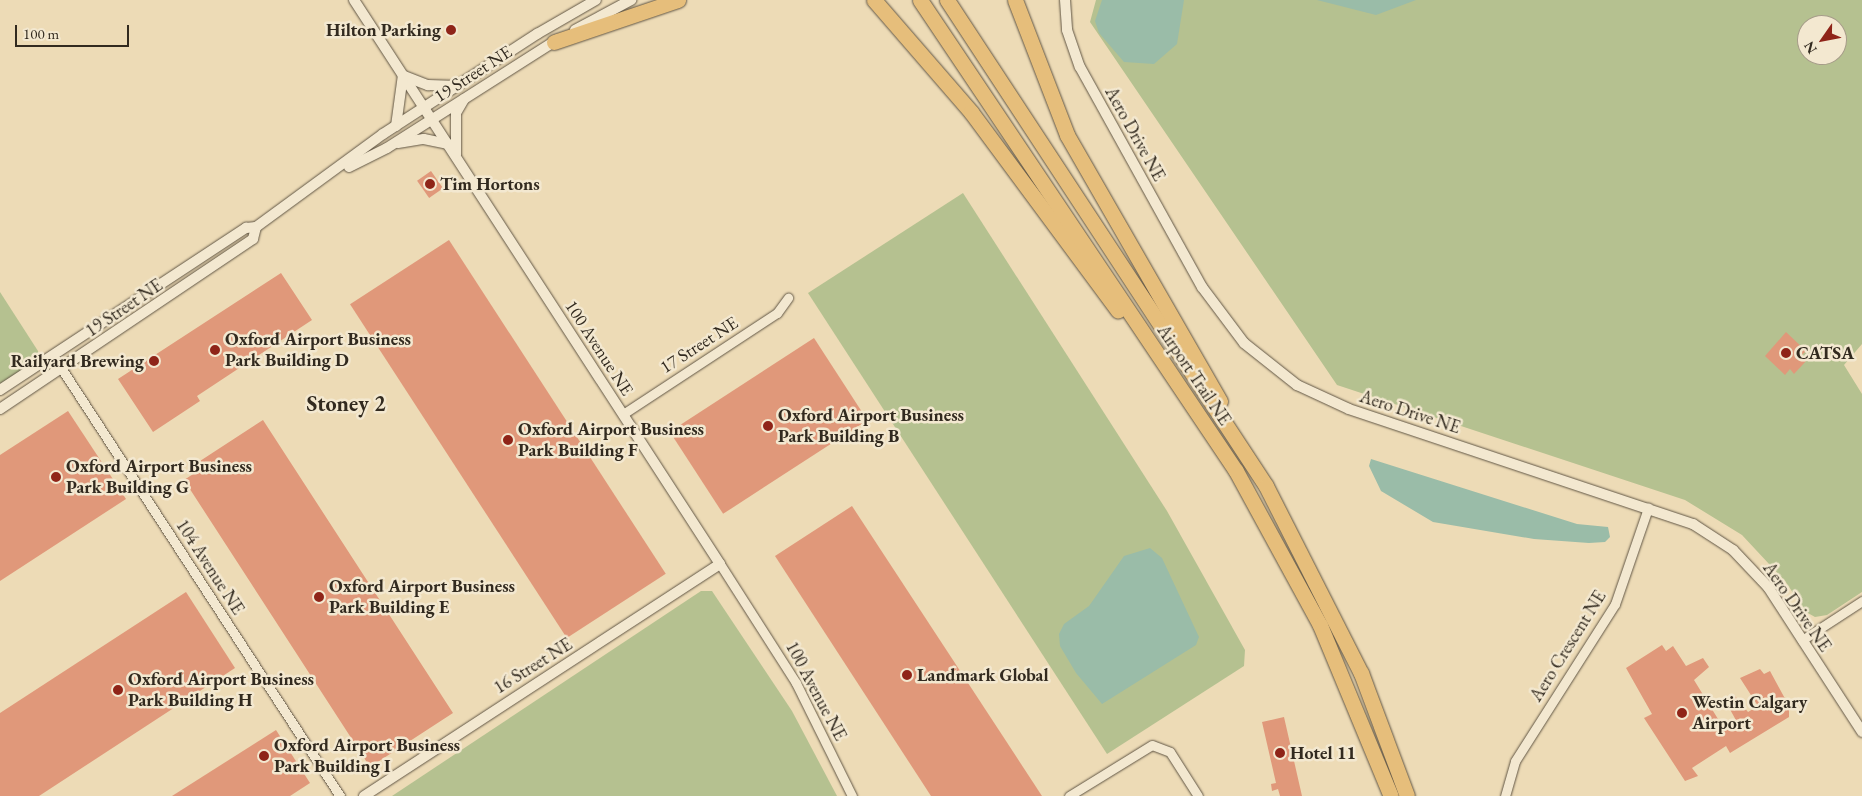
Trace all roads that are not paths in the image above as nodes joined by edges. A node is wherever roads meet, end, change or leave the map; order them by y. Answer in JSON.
{"nodes":[{"id":1,"x":354,"y":0,"type":"edge"},
{"id":2,"x":596,"y":0,"type":"edge"},
{"id":3,"x":631,"y":0,"type":"edge"},
{"id":4,"x":678,"y":0,"type":"edge"},
{"id":5,"x":874,"y":0,"type":"edge"},
{"id":6,"x":910,"y":0,"type":"edge"},
{"id":7,"x":920,"y":0,"type":"edge"},
{"id":8,"x":947,"y":0,"type":"edge"},
{"id":9,"x":1015,"y":0,"type":"edge"},
{"id":10,"x":1065,"y":0,"type":"edge"},
{"id":11,"x":554,"y":42,"type":"junction"},
{"id":12,"x":969,"y":73,"type":"junction"},
{"id":13,"x":403,"y":75,"type":"junction"},
{"id":14,"x":458,"y":86,"type":"junction"},
{"id":15,"x":464,"y":98,"type":"junction"},
{"id":16,"x":424,"y":108,"type":"junction"},
{"id":17,"x":431,"y":120,"type":"junction"},
{"id":18,"x":396,"y":126,"type":"junction"},
{"id":19,"x":395,"y":143,"type":"junction"},
{"id":20,"x":448,"y":144,"type":"junction"},
{"id":21,"x":456,"y":156,"type":"junction"},
{"id":22,"x":332,"y":174,"type":"junction"},
{"id":23,"x":256,"y":227,"type":"junction"},
{"id":24,"x":788,"y":298,"type":"dead end"},
{"id":25,"x":54,"y":357,"type":"junction"},
{"id":26,"x":62,"y":369,"type":"junction"},
{"id":27,"x":0,"y":390,"type":"edge"},
{"id":28,"x":0,"y":409,"type":"edge"},
{"id":29,"x":623,"y":414,"type":"junction"},
{"id":30,"x":1236,"y":471,"type":"junction"},
{"id":31,"x":1266,"y":486,"type":"junction"},
{"id":32,"x":1648,"y":508,"type":"junction"},
{"id":33,"x":720,"y":564,"type":"junction"},
{"id":34,"x":1862,"y":600,"type":"edge"},
{"id":35,"x":1320,"y":625,"type":"junction"},
{"id":36,"x":1802,"y":640,"type":"junction"},
{"id":37,"x":1361,"y":673,"type":"junction"},
{"id":38,"x":1862,"y":732,"type":"edge"},
{"id":39,"x":340,"y":796,"type":"edge"},
{"id":40,"x":364,"y":796,"type":"edge"},
{"id":41,"x":852,"y":796,"type":"edge"},
{"id":42,"x":1069,"y":796,"type":"edge"},
{"id":43,"x":1198,"y":796,"type":"edge"},
{"id":44,"x":1381,"y":796,"type":"edge"},
{"id":45,"x":1391,"y":796,"type":"edge"},
{"id":46,"x":1407,"y":796,"type":"edge"},
{"id":47,"x":1415,"y":796,"type":"edge"},
{"id":48,"x":1505,"y":796,"type":"edge"}],
"edges":[{"from":1,"to":13,"type":"street","name":"100 Avenue NE"},
{"from":2,"to":14,"type":"street","name":"19 Street NE"},
{"from":3,"to":11,"type":"street","name":"19 Street NE"},
{"from":4,"to":11,"type":"highway"},
{"from":5,"to":30,"type":"highway"},
{"from":6,"to":12,"type":"highway"},
{"from":7,"to":12,"type":"highway","name":"Airport Trail NE"},
{"from":8,"to":31,"type":"highway","name":"Airport Trail NE"},
{"from":9,"to":31,"type":"highway"},
{"from":10,"to":32,"type":"street","name":"Aero Drive NE"},
{"from":11,"to":15,"type":"street","name":"19 Street NE"},
{"from":12,"to":30,"type":"highway","name":"Airport Trail NE"},
{"from":13,"to":14,"type":"street"},
{"from":13,"to":16,"type":"street","name":"100 Avenue NE"},
{"from":13,"to":18,"type":"street"},
{"from":14,"to":16,"type":"street","name":"19 Street NE"},
{"from":15,"to":17,"type":"street","name":"19 Street NE"},
{"from":15,"to":21,"type":"street"},
{"from":16,"to":17,"type":"street","name":"100 Avenue NE"},
{"from":16,"to":18,"type":"street","name":"19 Street NE"},
{"from":17,"to":19,"type":"street","name":"19 Street NE"},
{"from":17,"to":20,"type":"street","name":"100 Avenue NE"},
{"from":18,"to":22,"type":"street","name":"19 Street NE"},
{"from":19,"to":20,"type":"street"},
{"from":19,"to":22,"type":"street","name":"19 Street NE"},
{"from":20,"to":21,"type":"street","name":"100 Avenue NE"},
{"from":21,"to":29,"type":"street","name":"100 Avenue NE"},
{"from":22,"to":23,"type":"street","name":"19 Street NE"},
{"from":23,"to":25,"type":"street","name":"19 Street NE"},
{"from":23,"to":26,"type":"street","name":"19 Street NE"},
{"from":24,"to":29,"type":"street","name":"17 Street NE"},
{"from":25,"to":26,"type":"street","name":"104 Avenue NE"},
{"from":25,"to":27,"type":"street","name":"19 Street NE"},
{"from":26,"to":28,"type":"street","name":"19 Street NE"},
{"from":26,"to":39,"type":"street","name":"104 Avenue NE"},
{"from":29,"to":33,"type":"street","name":"100 Avenue NE"},
{"from":30,"to":35,"type":"highway","name":"Airport Trail NE"},
{"from":31,"to":37,"type":"highway","name":"Airport Trail NE"},
{"from":32,"to":36,"type":"street","name":"Aero Drive NE"},
{"from":32,"to":48,"type":"street","name":"Aero Crescent NE"},
{"from":33,"to":40,"type":"street","name":"16 Street NE"},
{"from":33,"to":41,"type":"street","name":"100 Avenue NE"},
{"from":34,"to":36,"type":"street"},
{"from":35,"to":44,"type":"highway"},
{"from":35,"to":45,"type":"highway","name":"Airport Trail NE"},
{"from":36,"to":38,"type":"street","name":"Aero Drive NE"},
{"from":37,"to":46,"type":"highway","name":"Airport Trail NE"},
{"from":37,"to":47,"type":"highway"},
{"from":42,"to":43,"type":"street"}]}
